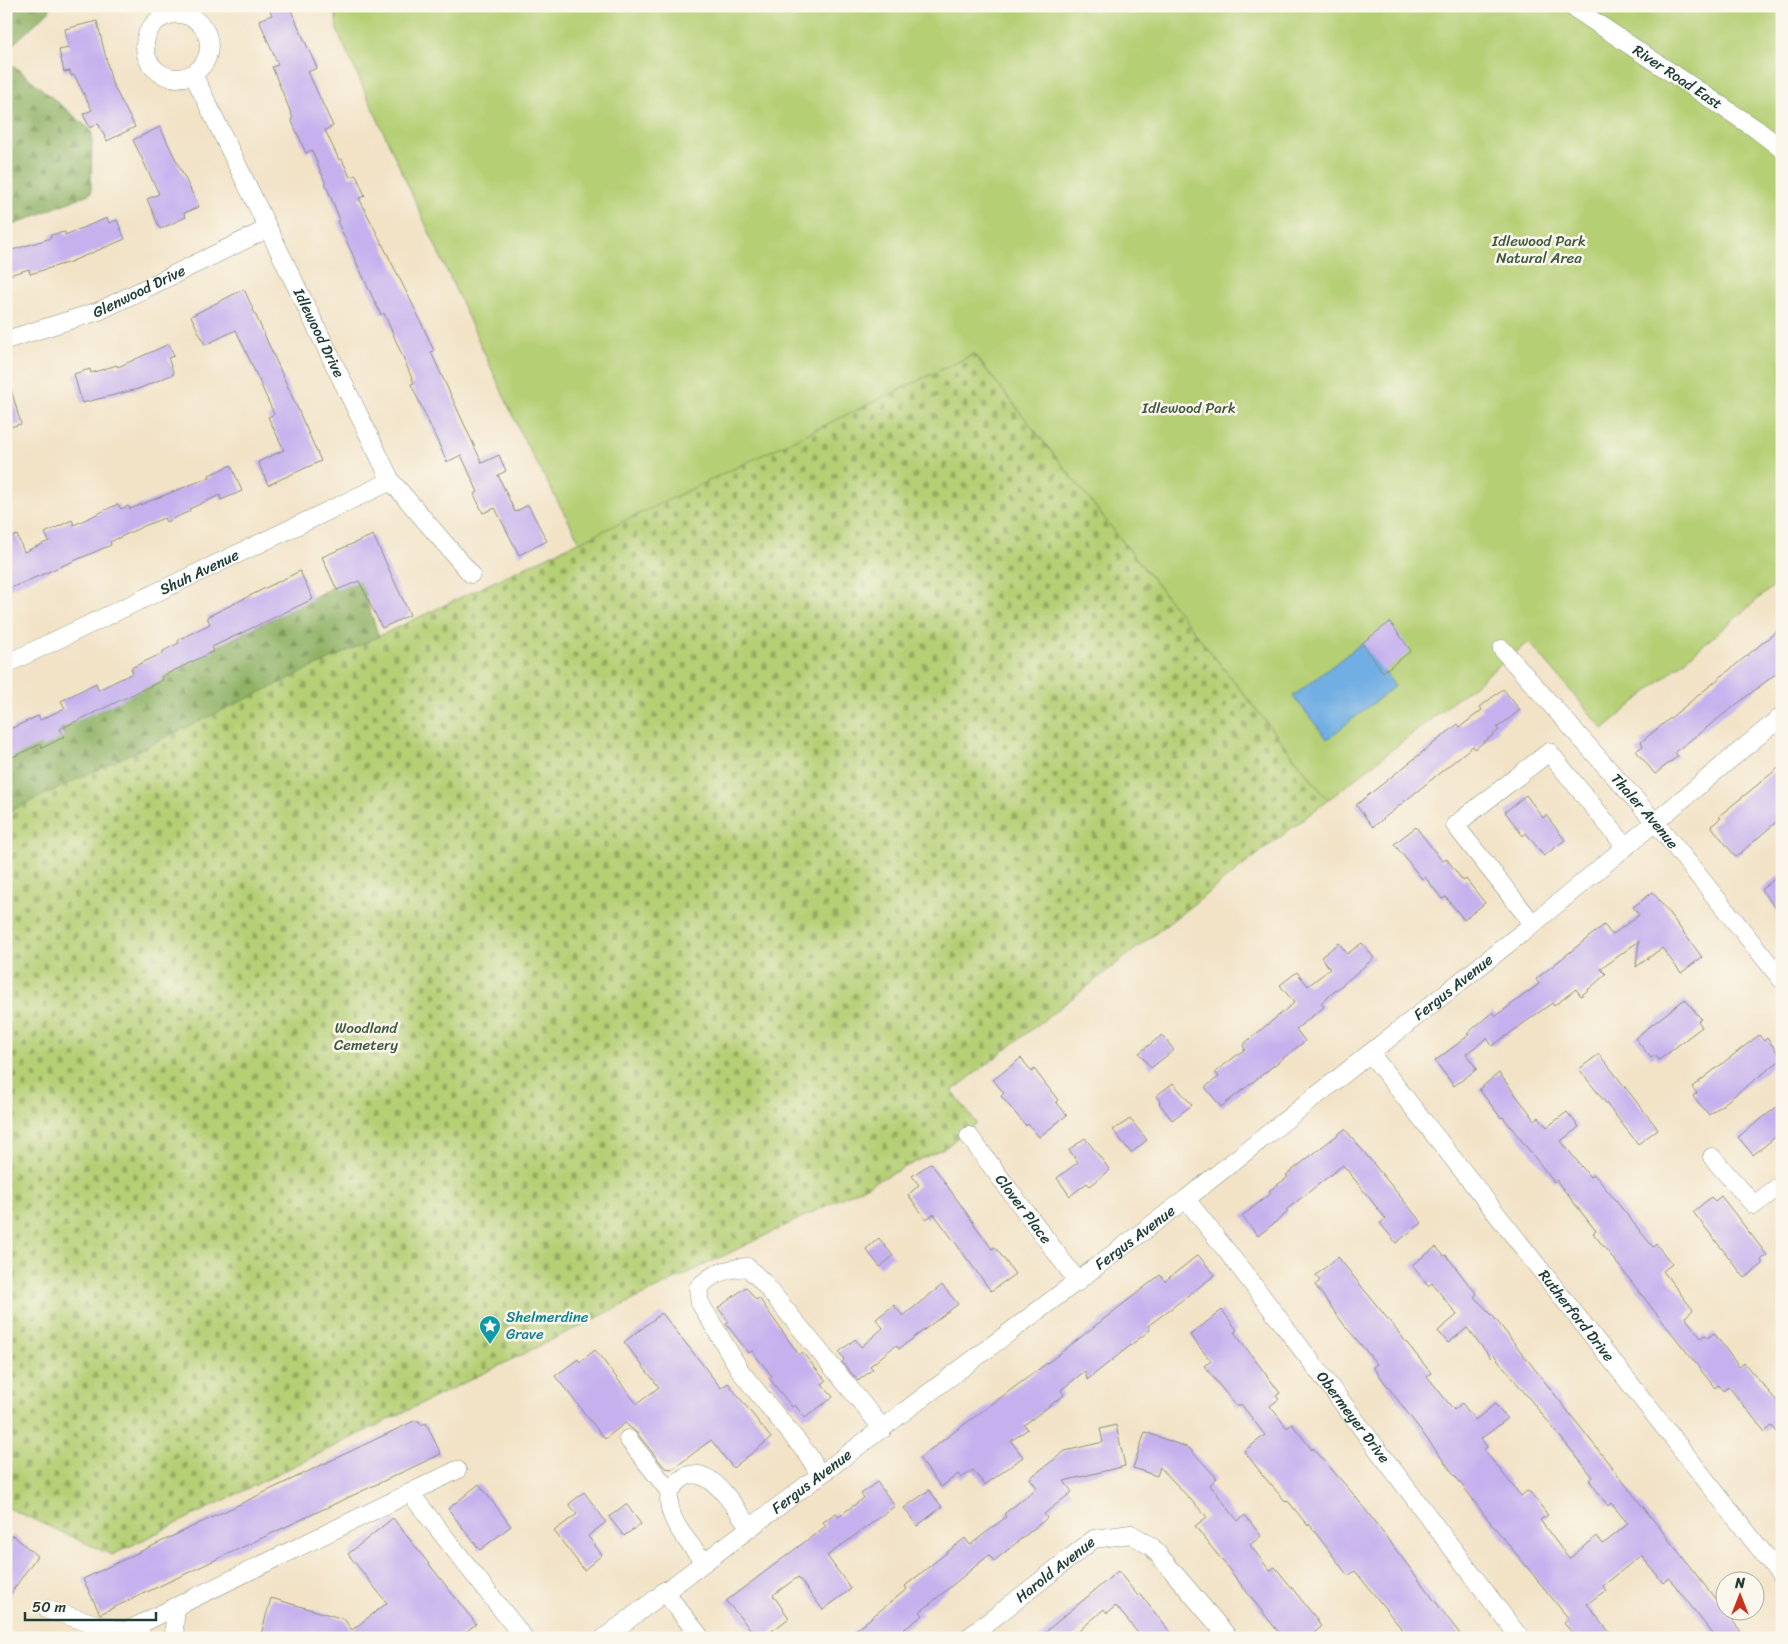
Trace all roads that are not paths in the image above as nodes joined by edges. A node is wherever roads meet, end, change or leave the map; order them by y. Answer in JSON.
{"nodes":[{"id":1,"x":1571,"y":6,"type":"edge"},
{"id":2,"x":193,"y":74,"type":"dead end"},
{"id":3,"x":1782,"y":150,"type":"edge"},
{"id":4,"x":267,"y":229,"type":"junction"},
{"id":5,"x":6,"y":340,"type":"edge"},
{"id":6,"x":391,"y":481,"type":"junction"},
{"id":7,"x":471,"y":574,"type":"dead end"},
{"id":8,"x":1502,"y":649,"type":"dead end"},
{"id":9,"x":6,"y":664,"type":"edge"},
{"id":10,"x":1782,"y":716,"type":"edge"},
{"id":11,"x":1656,"y":823,"type":"junction"},
{"id":12,"x":1626,"y":847,"type":"junction"},
{"id":13,"x":1533,"y":924,"type":"junction"},
{"id":14,"x":1781,"y":978,"type":"edge"},
{"id":15,"x":1370,"y":1054,"type":"junction"},
{"id":16,"x":969,"y":1136,"type":"dead end"},
{"id":17,"x":1712,"y":1157,"type":"dead end"},
{"id":18,"x":1782,"y":1184,"type":"edge"},
{"id":19,"x":1186,"y":1199,"type":"junction"},
{"id":20,"x":1078,"y":1282,"type":"junction"},
{"id":21,"x":883,"y":1429,"type":"junction"},
{"id":22,"x":628,"y":1439,"type":"dead end"},
{"id":23,"x":456,"y":1470,"type":"dead end"},
{"id":24,"x":820,"y":1475,"type":"junction"},
{"id":25,"x":670,"y":1492,"type":"junction"},
{"id":26,"x":410,"y":1493,"type":"junction"},
{"id":27,"x":750,"y":1527,"type":"junction"},
{"id":28,"x":704,"y":1562,"type":"junction"},
{"id":29,"x":1782,"y":1577,"type":"edge"},
{"id":30,"x":664,"y":1591,"type":"junction"},
{"id":31,"x":176,"y":1606,"type":"junction"},
{"id":32,"x":48,"y":1610,"type":"dead end"},
{"id":33,"x":124,"y":1632,"type":"junction"},
{"id":34,"x":144,"y":1638,"type":"edge"},
{"id":35,"x":177,"y":1638,"type":"edge"},
{"id":36,"x":524,"y":1638,"type":"edge"},
{"id":37,"x":604,"y":1638,"type":"edge"},
{"id":38,"x":701,"y":1638,"type":"edge"},
{"id":39,"x":968,"y":1638,"type":"edge"},
{"id":40,"x":1229,"y":1638,"type":"edge"},
{"id":41,"x":1520,"y":1638,"type":"edge"}],
"edges":[{"from":1,"to":3,"type":"street","name":"River Road East"},
{"from":2,"to":4,"type":"street","name":"Idlewood Drive"},
{"from":4,"to":5,"type":"street","name":"Glenwood Drive"},
{"from":4,"to":6,"type":"street","name":"Idlewood Drive"},
{"from":6,"to":7,"type":"street","name":"Idlewood Drive"},
{"from":6,"to":9,"type":"street","name":"Shuh Avenue"},
{"from":8,"to":11,"type":"street","name":"Thaler Avenue"},
{"from":10,"to":11,"type":"street","name":"Fergus Avenue"},
{"from":11,"to":12,"type":"street","name":"Fergus Avenue"},
{"from":11,"to":14,"type":"street","name":"Thaler Avenue"},
{"from":12,"to":13,"type":"street","name":"Fergus Avenue"},
{"from":12,"to":13,"type":"street"},
{"from":13,"to":15,"type":"street","name":"Fergus Avenue"},
{"from":15,"to":19,"type":"street","name":"Fergus Avenue"},
{"from":15,"to":29,"type":"street","name":"Rutherford Drive"},
{"from":16,"to":20,"type":"street","name":"Clover Place"},
{"from":17,"to":18,"type":"street"},
{"from":19,"to":20,"type":"street","name":"Fergus Avenue"},
{"from":19,"to":41,"type":"street","name":"Obermeyer Drive"},
{"from":20,"to":21,"type":"street","name":"Fergus Avenue"},
{"from":21,"to":24,"type":"street","name":"Fergus Avenue"},
{"from":21,"to":24,"type":"street"},
{"from":22,"to":25,"type":"street"},
{"from":23,"to":26,"type":"street"},
{"from":24,"to":27,"type":"street","name":"Fergus Avenue"},
{"from":25,"to":27,"type":"street"},
{"from":25,"to":28,"type":"street"},
{"from":26,"to":31,"type":"street"},
{"from":26,"to":36,"type":"street"},
{"from":27,"to":28,"type":"street","name":"Fergus Avenue"},
{"from":28,"to":30,"type":"street","name":"Fergus Avenue"},
{"from":30,"to":37,"type":"street","name":"Fergus Avenue"},
{"from":30,"to":38,"type":"street"},
{"from":31,"to":33,"type":"street"},
{"from":31,"to":35,"type":"street"},
{"from":32,"to":33,"type":"street"},
{"from":33,"to":34,"type":"street"},
{"from":39,"to":40,"type":"street","name":"Harold Avenue"}]}
